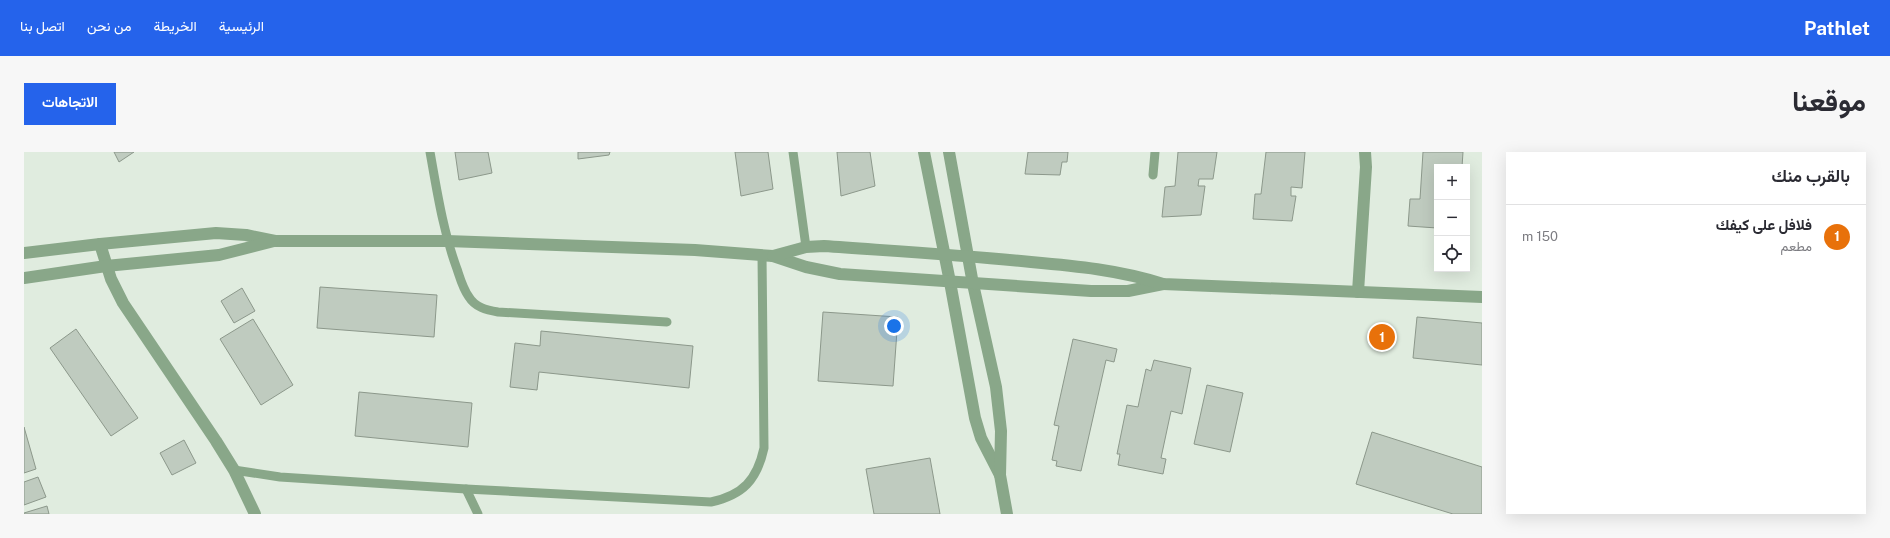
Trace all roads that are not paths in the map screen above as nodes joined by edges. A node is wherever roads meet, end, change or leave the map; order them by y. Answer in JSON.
{"nodes":[{"id":1,"x":430,"y":152,"type":"edge"},
{"id":2,"x":793,"y":152,"type":"edge"},
{"id":3,"x":924,"y":152,"type":"edge"},
{"id":4,"x":949,"y":152,"type":"edge"},
{"id":5,"x":1155,"y":152,"type":"edge"},
{"id":6,"x":1365,"y":152,"type":"edge"},
{"id":7,"x":1154,"y":175,"type":"dead end"},
{"id":8,"x":275,"y":240,"type":"junction"},
{"id":9,"x":447,"y":242,"type":"junction"},
{"id":10,"x":100,"y":244,"type":"junction"},
{"id":11,"x":806,"y":247,"type":"junction"},
{"id":12,"x":24,"y":253,"type":"edge"},
{"id":13,"x":944,"y":254,"type":"junction"},
{"id":14,"x":768,"y":256,"type":"junction"},
{"id":15,"x":968,"y":256,"type":"junction"},
{"id":16,"x":106,"y":266,"type":"junction"},
{"id":17,"x":24,"y":278,"type":"edge"},
{"id":18,"x":950,"y":282,"type":"junction"},
{"id":19,"x":973,"y":284,"type":"junction"},
{"id":20,"x":1163,"y":284,"type":"junction"},
{"id":21,"x":1358,"y":292,"type":"junction"},
{"id":22,"x":1482,"y":297,"type":"edge"},
{"id":23,"x":667,"y":322,"type":"dead end"},
{"id":24,"x":234,"y":470,"type":"junction"},
{"id":25,"x":1000,"y":475,"type":"junction"},
{"id":26,"x":466,"y":489,"type":"junction"},
{"id":27,"x":256,"y":514,"type":"edge"},
{"id":28,"x":478,"y":514,"type":"edge"},
{"id":29,"x":1007,"y":514,"type":"edge"}],
"edges":[{"from":1,"to":9,"type":"lane"},
{"from":2,"to":11,"type":"lane"},
{"from":3,"to":13,"type":"street"},
{"from":4,"to":15,"type":"street"},
{"from":5,"to":7,"type":"lane"},
{"from":6,"to":21,"type":"street"},
{"from":8,"to":9,"type":"street"},
{"from":8,"to":10,"type":"street"},
{"from":8,"to":16,"type":"street"},
{"from":9,"to":14,"type":"street"},
{"from":9,"to":23,"type":"lane"},
{"from":10,"to":12,"type":"street"},
{"from":10,"to":16,"type":"street"},
{"from":11,"to":13,"type":"street"},
{"from":11,"to":14,"type":"street"},
{"from":13,"to":15,"type":"street"},
{"from":13,"to":18,"type":"street"},
{"from":14,"to":18,"type":"street"},
{"from":14,"to":26,"type":"lane"},
{"from":15,"to":19,"type":"street"},
{"from":15,"to":20,"type":"street"},
{"from":16,"to":17,"type":"street"},
{"from":16,"to":24,"type":"street"},
{"from":18,"to":19,"type":"street"},
{"from":18,"to":25,"type":"street"},
{"from":19,"to":20,"type":"street"},
{"from":19,"to":25,"type":"street"},
{"from":20,"to":21,"type":"street"},
{"from":21,"to":22,"type":"street"},
{"from":24,"to":26,"type":"lane"},
{"from":24,"to":27,"type":"street"},
{"from":25,"to":29,"type":"street"},
{"from":26,"to":28,"type":"lane"}]}
